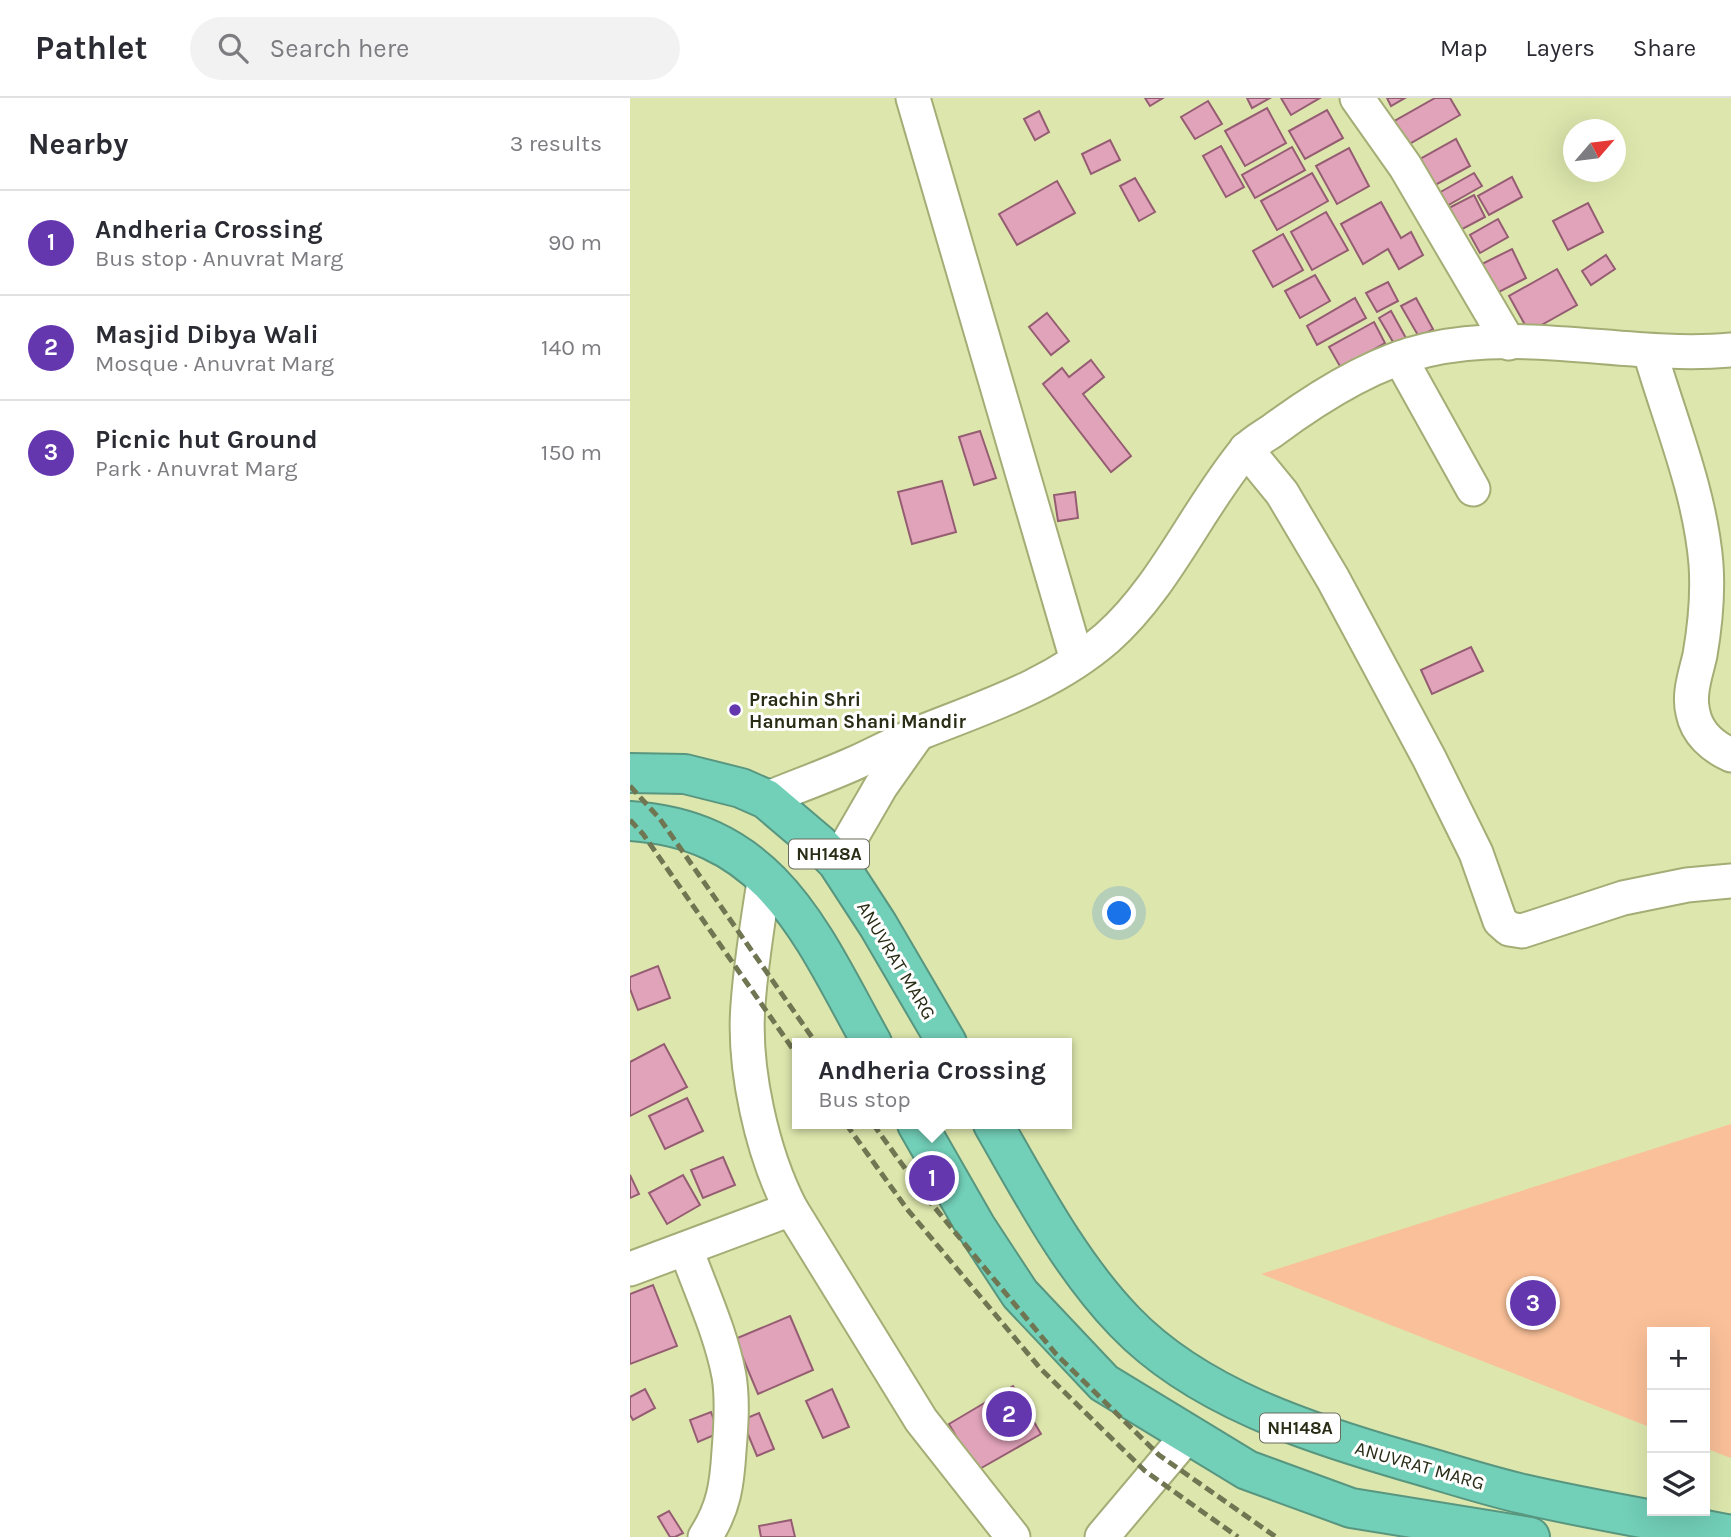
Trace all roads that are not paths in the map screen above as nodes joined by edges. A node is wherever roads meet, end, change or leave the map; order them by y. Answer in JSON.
{"nodes":[{"id":1,"x":913,"y":98,"type":"edge"},
{"id":2,"x":1357,"y":98,"type":"edge"},
{"id":3,"x":1509,"y":343,"type":"junction"},
{"id":4,"x":1731,"y":350,"type":"edge"},
{"id":5,"x":1650,"y":352,"type":"junction"},
{"id":6,"x":1400,"y":358,"type":"junction"},
{"id":7,"x":1246,"y":449,"type":"junction"},
{"id":8,"x":1473,"y":489,"type":"dead end"},
{"id":9,"x":1718,"y":564,"type":"edge"},
{"id":10,"x":1077,"y":660,"type":"junction"},
{"id":11,"x":918,"y":733,"type":"junction"},
{"id":12,"x":1731,"y":755,"type":"edge"},
{"id":13,"x":630,"y":773,"type":"edge"},
{"id":14,"x":766,"y":799,"type":"junction"},
{"id":15,"x":630,"y":821,"type":"edge"},
{"id":16,"x":837,"y":862,"type":"junction"},
{"id":17,"x":765,"y":877,"type":"junction"},
{"id":18,"x":1731,"y":881,"type":"edge"},
{"id":19,"x":869,"y":1038,"type":"edge"},
{"id":20,"x":944,"y":1038,"type":"edge"},
{"id":21,"x":920,"y":1129,"type":"edge"},
{"id":22,"x":996,"y":1129,"type":"edge"},
{"id":23,"x":791,"y":1209,"type":"junction"},
{"id":24,"x":686,"y":1250,"type":"junction"},
{"id":25,"x":630,"y":1269,"type":"edge"},
{"id":26,"x":1187,"y":1436,"type":"junction"},
{"id":27,"x":1731,"y":1535,"type":"edge"},
{"id":28,"x":705,"y":1537,"type":"edge"},
{"id":29,"x":1013,"y":1537,"type":"edge"},
{"id":30,"x":1102,"y":1537,"type":"edge"},
{"id":31,"x":1530,"y":1537,"type":"edge"}],
"edges":[{"from":1,"to":10,"type":"street"},
{"from":2,"to":3,"type":"street"},
{"from":3,"to":5,"type":"street"},
{"from":3,"to":6,"type":"street"},
{"from":4,"to":5,"type":"street"},
{"from":5,"to":9,"type":"street"},
{"from":6,"to":7,"type":"street"},
{"from":6,"to":8,"type":"street"},
{"from":7,"to":10,"type":"street"},
{"from":7,"to":18,"type":"street"},
{"from":9,"to":12,"type":"street"},
{"from":10,"to":11,"type":"street"},
{"from":11,"to":14,"type":"street"},
{"from":11,"to":16,"type":"street"},
{"from":13,"to":14,"type":"highway","name":"ANUVRAT MARG","number":"NH148A"},
{"from":14,"to":16,"type":"highway","name":"ANUVRAT MARG","number":"NH148A"},
{"from":15,"to":17,"type":"highway","number":"NH148A"},
{"from":16,"to":20,"type":"highway","name":"ANUVRAT MARG","number":"NH148A"},
{"from":17,"to":19,"type":"highway","number":"NH148A"},
{"from":17,"to":23,"type":"street"},
{"from":21,"to":26,"type":"highway"},
{"from":22,"to":27,"type":"highway","name":"ANUVRAT MARG","number":"NH148A"},
{"from":23,"to":24,"type":"street"},
{"from":23,"to":29,"type":"street"},
{"from":24,"to":25,"type":"street"},
{"from":24,"to":28,"type":"street"},
{"from":26,"to":30,"type":"street"},
{"from":26,"to":31,"type":"highway"}]}
